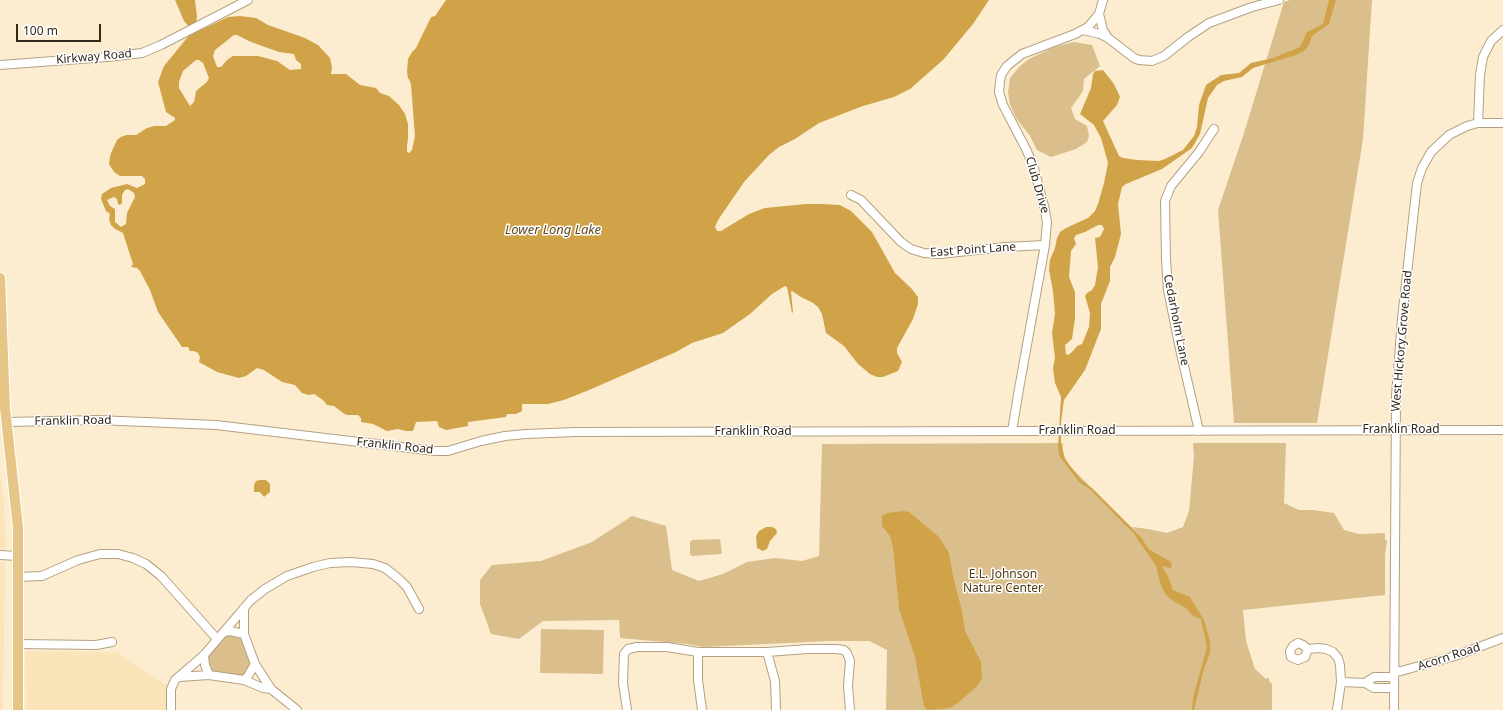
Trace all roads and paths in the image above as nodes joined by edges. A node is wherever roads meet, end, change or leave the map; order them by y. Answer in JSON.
{"nodes":[{"id":1,"x":248,"y":0,"type":"edge"},
{"id":2,"x":1103,"y":0,"type":"edge"},
{"id":3,"x":1278,"y":0,"type":"edge"},
{"id":4,"x":1252,"y":4,"type":"edge"},
{"id":5,"x":1099,"y":14,"type":"junction"},
{"id":6,"x":1083,"y":30,"type":"junction"},
{"id":7,"x":1503,"y":30,"type":"edge"},
{"id":8,"x":1108,"y":38,"type":"junction"},
{"id":9,"x":0,"y":65,"type":"edge"},
{"id":10,"x":1478,"y":123,"type":"junction"},
{"id":11,"x":1503,"y":123,"type":"edge"},
{"id":12,"x":1214,"y":129,"type":"dead end"},
{"id":13,"x":850,"y":195,"type":"dead end"},
{"id":14,"x":1045,"y":246,"type":"junction"},
{"id":15,"x":0,"y":278,"type":"edge"},
{"id":16,"x":6,"y":422,"type":"junction"},
{"id":17,"x":1395,"y":430,"type":"junction"},
{"id":18,"x":1503,"y":430,"type":"edge"},
{"id":19,"x":1012,"y":431,"type":"junction"},
{"id":20,"x":1199,"y":431,"type":"junction"},
{"id":21,"x":0,"y":556,"type":"edge"},
{"id":22,"x":18,"y":556,"type":"junction"},
{"id":23,"x":18,"y":577,"type":"junction"},
{"id":24,"x":244,"y":608,"type":"junction"},
{"id":25,"x":419,"y":609,"type":"dead end"},
{"id":26,"x":224,"y":632,"type":"junction"},
{"id":27,"x":244,"y":634,"type":"junction"},
{"id":28,"x":1503,"y":638,"type":"edge"},
{"id":29,"x":217,"y":639,"type":"junction"},
{"id":30,"x":112,"y":642,"type":"dead end"},
{"id":31,"x":18,"y":644,"type":"junction"},
{"id":32,"x":1308,"y":649,"type":"dead end"},
{"id":33,"x":698,"y":652,"type":"junction"},
{"id":34,"x":767,"y":652,"type":"junction"},
{"id":35,"x":204,"y":655,"type":"junction"},
{"id":36,"x":255,"y":664,"type":"junction"},
{"id":37,"x":209,"y":675,"type":"junction"},
{"id":38,"x":1394,"y":675,"type":"junction"},
{"id":39,"x":179,"y":677,"type":"junction"},
{"id":40,"x":244,"y":680,"type":"junction"},
{"id":41,"x":1341,"y":682,"type":"junction"},
{"id":42,"x":1365,"y":683,"type":"junction"},
{"id":43,"x":1394,"y":688,"type":"junction"},
{"id":44,"x":271,"y":689,"type":"junction"},
{"id":45,"x":18,"y":710,"type":"edge"},
{"id":46,"x":171,"y":710,"type":"edge"},
{"id":47,"x":297,"y":710,"type":"edge"},
{"id":48,"x":627,"y":710,"type":"edge"},
{"id":49,"x":702,"y":710,"type":"edge"},
{"id":50,"x":776,"y":710,"type":"edge"},
{"id":51,"x":850,"y":710,"type":"edge"},
{"id":52,"x":1338,"y":710,"type":"edge"},
{"id":53,"x":1394,"y":710,"type":"edge"}],
"edges":[{"from":1,"to":9,"type":"street","name":"Kirkway Road"},
{"from":2,"to":5,"type":"street","name":"Club Drive"},
{"from":3,"to":4,"type":"street"},
{"from":4,"to":8,"type":"street"},
{"from":5,"to":6,"type":"street","name":"Club Drive"},
{"from":5,"to":8,"type":"street"},
{"from":6,"to":8,"type":"street"},
{"from":6,"to":14,"type":"street","name":"Club Drive"},
{"from":7,"to":10,"type":"street"},
{"from":10,"to":11,"type":"street","name":"West Hickory Grove Road"},
{"from":10,"to":17,"type":"street","name":"West Hickory Grove Road"},
{"from":12,"to":20,"type":"street","name":"Cedarholm Lane"},
{"from":13,"to":14,"type":"street","name":"East Point Lane"},
{"from":14,"to":19,"type":"street","name":"Club Drive"},
{"from":15,"to":16,"type":"main road"},
{"from":16,"to":19,"type":"street","name":"Franklin Road"},
{"from":16,"to":22,"type":"main road"},
{"from":17,"to":18,"type":"street","name":"Franklin Road"},
{"from":17,"to":20,"type":"street","name":"Franklin Road"},
{"from":17,"to":38,"type":"street","name":"West Hickory Grove Road"},
{"from":19,"to":20,"type":"street","name":"Franklin Road"},
{"from":21,"to":22,"type":"street"},
{"from":22,"to":23,"type":"main road"},
{"from":23,"to":29,"type":"street"},
{"from":23,"to":31,"type":"main road"},
{"from":24,"to":25,"type":"street"},
{"from":24,"to":26,"type":"street"},
{"from":24,"to":27,"type":"street"},
{"from":26,"to":27,"type":"street"},
{"from":26,"to":29,"type":"street"},
{"from":27,"to":36,"type":"street"},
{"from":28,"to":38,"type":"street","name":"Acorn Road"},
{"from":29,"to":35,"type":"street"},
{"from":30,"to":31,"type":"street"},
{"from":31,"to":45,"type":"main road"},
{"from":32,"to":41,"type":"street"},
{"from":33,"to":34,"type":"street"},
{"from":33,"to":48,"type":"street"},
{"from":33,"to":49,"type":"street"},
{"from":34,"to":50,"type":"street"},
{"from":34,"to":51,"type":"street"},
{"from":35,"to":37,"type":"street"},
{"from":35,"to":39,"type":"street"},
{"from":36,"to":40,"type":"street"},
{"from":36,"to":44,"type":"street"},
{"from":37,"to":39,"type":"street"},
{"from":37,"to":40,"type":"street"},
{"from":38,"to":42,"type":"street","name":"Acorn Road"},
{"from":38,"to":43,"type":"street","name":"West Hickory Grove Road"},
{"from":39,"to":46,"type":"street"},
{"from":40,"to":44,"type":"street"},
{"from":41,"to":42,"type":"street"},
{"from":41,"to":52,"type":"street"},
{"from":42,"to":43,"type":"street"},
{"from":43,"to":53,"type":"street","name":"West Hickory Grove Road"},
{"from":44,"to":47,"type":"street"}]}
